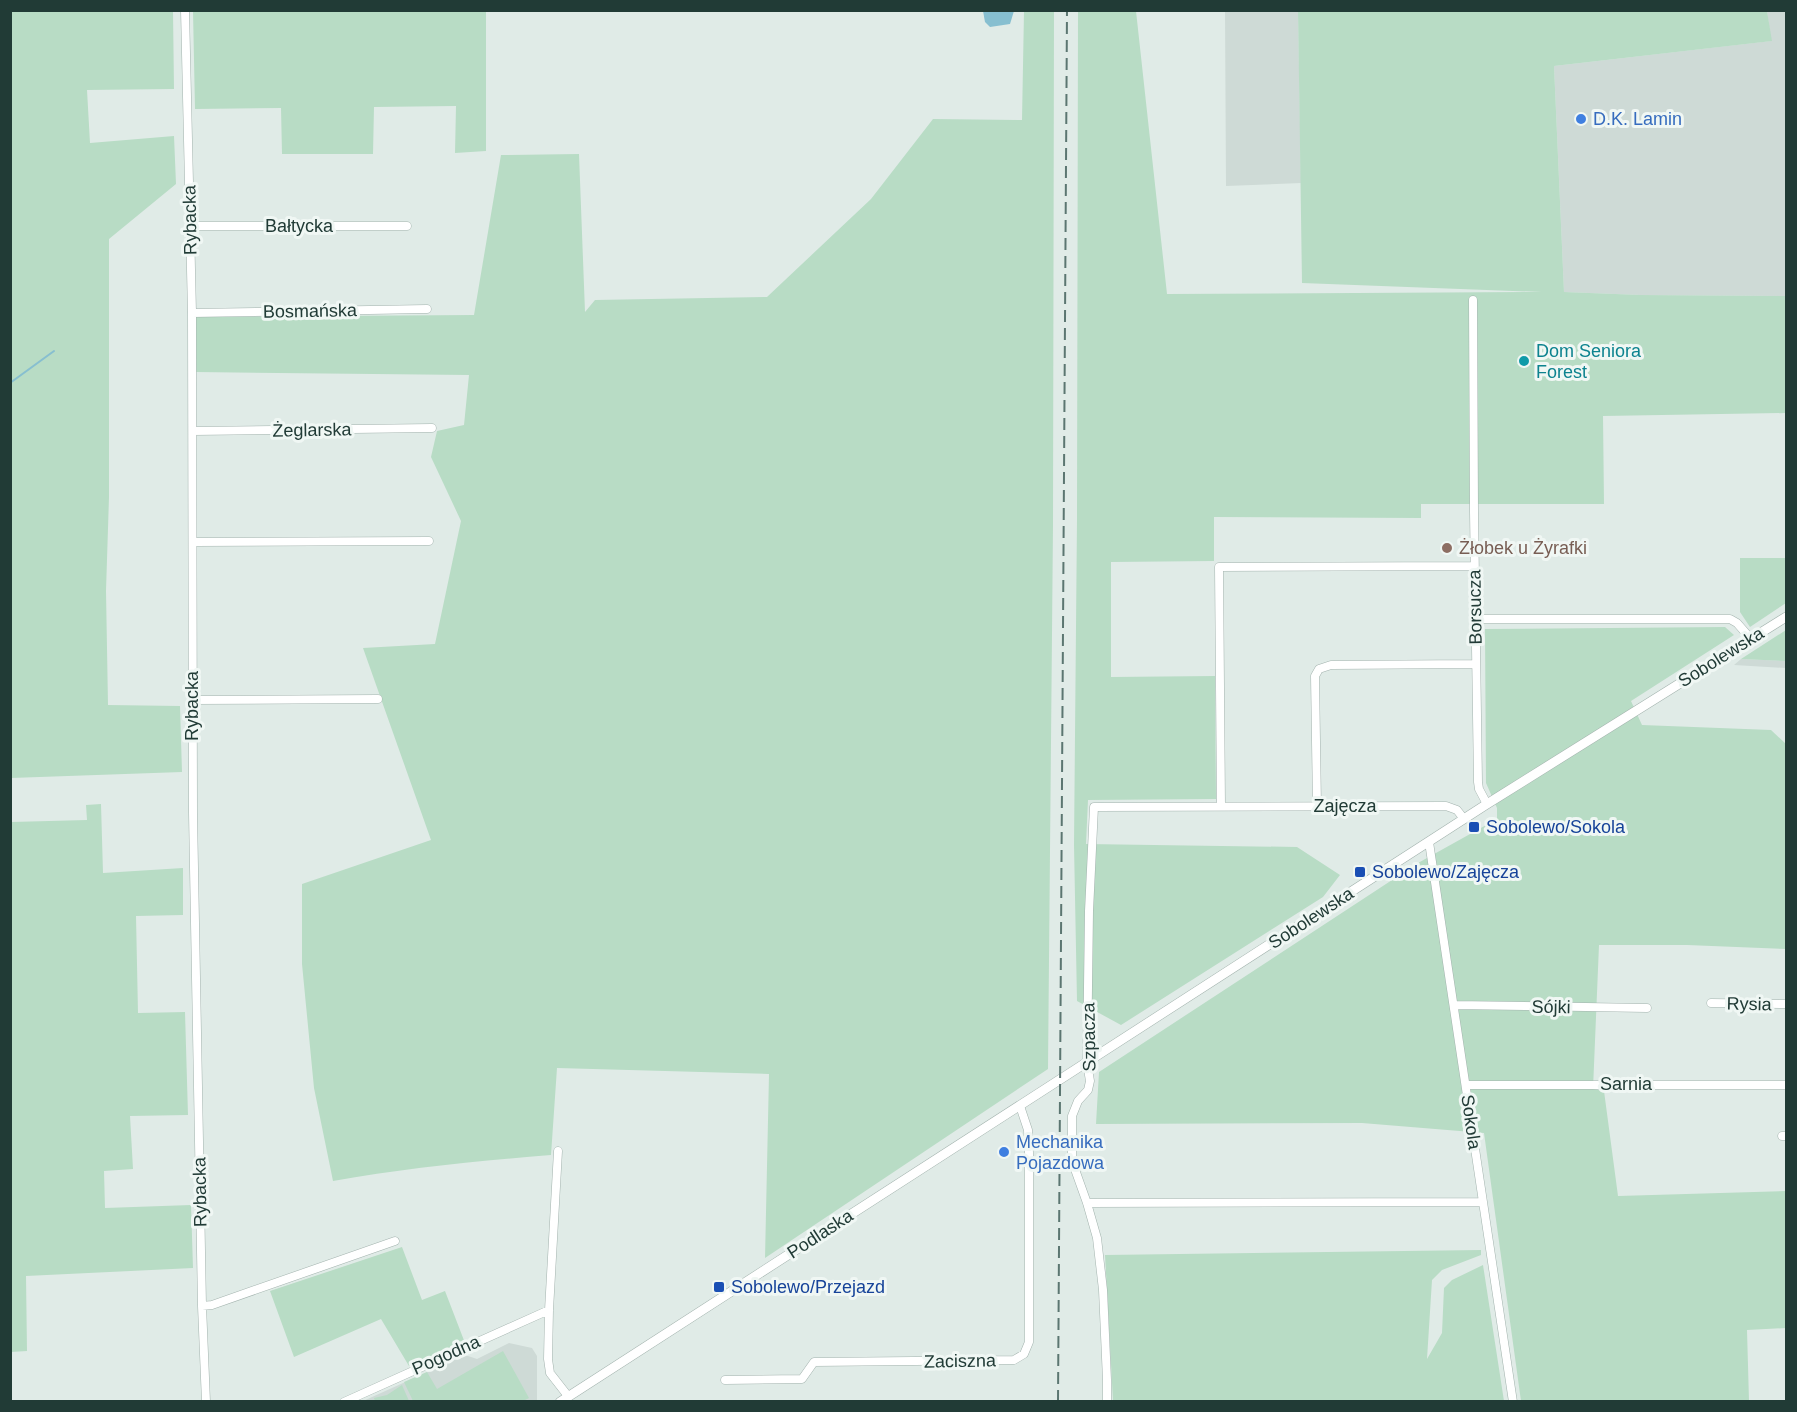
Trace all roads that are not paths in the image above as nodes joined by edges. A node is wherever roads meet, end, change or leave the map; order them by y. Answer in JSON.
{"nodes":[{"id":1,"x":185,"y":10,"type":"edge"},
{"id":2,"x":190,"y":226,"type":"junction"},
{"id":3,"x":407,"y":226,"type":"dead end"},
{"id":4,"x":1473,"y":300,"type":"dead end"},
{"id":5,"x":427,"y":309,"type":"dead end"},
{"id":6,"x":192,"y":313,"type":"junction"},
{"id":7,"x":432,"y":428,"type":"dead end"},
{"id":8,"x":193,"y":431,"type":"junction"},
{"id":9,"x":429,"y":541,"type":"dead end"},
{"id":10,"x":193,"y":543,"type":"junction"},
{"id":11,"x":1474,"y":566,"type":"junction"},
{"id":12,"x":1786,"y":617,"type":"edge"},
{"id":13,"x":1475,"y":618,"type":"junction"},
{"id":14,"x":1751,"y":639,"type":"junction"},
{"id":15,"x":1476,"y":664,"type":"junction"},
{"id":16,"x":378,"y":699,"type":"dead end"},
{"id":17,"x":192,"y":700,"type":"junction"},
{"id":18,"x":1487,"y":804,"type":"junction"},
{"id":19,"x":1221,"y":806,"type":"junction"},
{"id":20,"x":1317,"y":806,"type":"junction"},
{"id":21,"x":1094,"y":807,"type":"joint"},
{"id":22,"x":1464,"y":819,"type":"junction"},
{"id":23,"x":1429,"y":842,"type":"junction"},
{"id":24,"x":1711,"y":1003,"type":"dead end"},
{"id":25,"x":1786,"y":1004,"type":"edge"},
{"id":26,"x":1454,"y":1005,"type":"junction"},
{"id":27,"x":1647,"y":1008,"type":"dead end"},
{"id":28,"x":1087,"y":1063,"type":"junction"},
{"id":29,"x":1466,"y":1085,"type":"junction"},
{"id":30,"x":1786,"y":1085,"type":"edge"},
{"id":31,"x":1020,"y":1107,"type":"junction"},
{"id":32,"x":558,"y":1151,"type":"dead end"},
{"id":33,"x":1482,"y":1202,"type":"junction"},
{"id":34,"x":1087,"y":1203,"type":"junction"},
{"id":35,"x":395,"y":1241,"type":"dead end"},
{"id":36,"x":202,"y":1306,"type":"junction"},
{"id":37,"x":549,"y":1310,"type":"junction"},
{"id":38,"x":725,"y":1380,"type":"dead end"},
{"id":39,"x":564,"y":1399,"type":"edge"},
{"id":40,"x":206,"y":1401,"type":"edge"},
{"id":41,"x":344,"y":1401,"type":"edge"},
{"id":42,"x":1107,"y":1401,"type":"edge"},
{"id":43,"x":1513,"y":1401,"type":"edge"}],
"edges":[{"from":1,"to":2,"type":"street","name":"Rybacka"},
{"from":2,"to":3,"type":"street","name":"Bałtycka"},
{"from":2,"to":6,"type":"street","name":"Rybacka"},
{"from":4,"to":11,"type":"street","name":"Borsucza"},
{"from":5,"to":6,"type":"street","name":"Bosmańska"},
{"from":6,"to":8,"type":"street","name":"Rybacka"},
{"from":7,"to":8,"type":"street","name":"Żeglarska"},
{"from":8,"to":10,"type":"street","name":"Rybacka"},
{"from":9,"to":10,"type":"street"},
{"from":10,"to":17,"type":"street","name":"Rybacka"},
{"from":11,"to":13,"type":"street","name":"Borsucza"},
{"from":11,"to":19,"type":"street"},
{"from":12,"to":14,"type":"street","name":"Sobolewska"},
{"from":13,"to":14,"type":"street"},
{"from":13,"to":15,"type":"street","name":"Borsucza"},
{"from":14,"to":18,"type":"street","name":"Sobolewska"},
{"from":15,"to":18,"type":"street","name":"Borsucza"},
{"from":15,"to":20,"type":"street"},
{"from":16,"to":17,"type":"street"},
{"from":17,"to":36,"type":"street","name":"Rybacka"},
{"from":18,"to":22,"type":"street","name":"Sobolewska"},
{"from":19,"to":20,"type":"street","name":"Zajęcza"},
{"from":19,"to":21,"type":"street","name":"Zajęcza"},
{"from":20,"to":22,"type":"street","name":"Zajęcza"},
{"from":21,"to":28,"type":"street","name":"Szpacza"},
{"from":22,"to":23,"type":"street","name":"Sobolewska"},
{"from":23,"to":26,"type":"street","name":"Sokola"},
{"from":23,"to":28,"type":"street","name":"Sobolewska"},
{"from":24,"to":25,"type":"street","name":"Rysia"},
{"from":26,"to":27,"type":"street","name":"Sójki"},
{"from":26,"to":29,"type":"street","name":"Sokola"},
{"from":28,"to":31,"type":"street","name":"Sobolewska"},
{"from":28,"to":34,"type":"street","name":"Szpacza"},
{"from":29,"to":30,"type":"street","name":"Sarnia"},
{"from":29,"to":33,"type":"street","name":"Sokola"},
{"from":31,"to":38,"type":"street","name":"Zaciszna"},
{"from":31,"to":39,"type":"street","name":"Podlaska"},
{"from":32,"to":37,"type":"street"},
{"from":33,"to":34,"type":"street"},
{"from":33,"to":43,"type":"street","name":"Sokola"},
{"from":34,"to":42,"type":"street","name":"Szpacza"},
{"from":35,"to":36,"type":"street"},
{"from":36,"to":40,"type":"street","name":"Rybacka"},
{"from":37,"to":39,"type":"street"},
{"from":37,"to":41,"type":"street","name":"Pogodna"}]}
